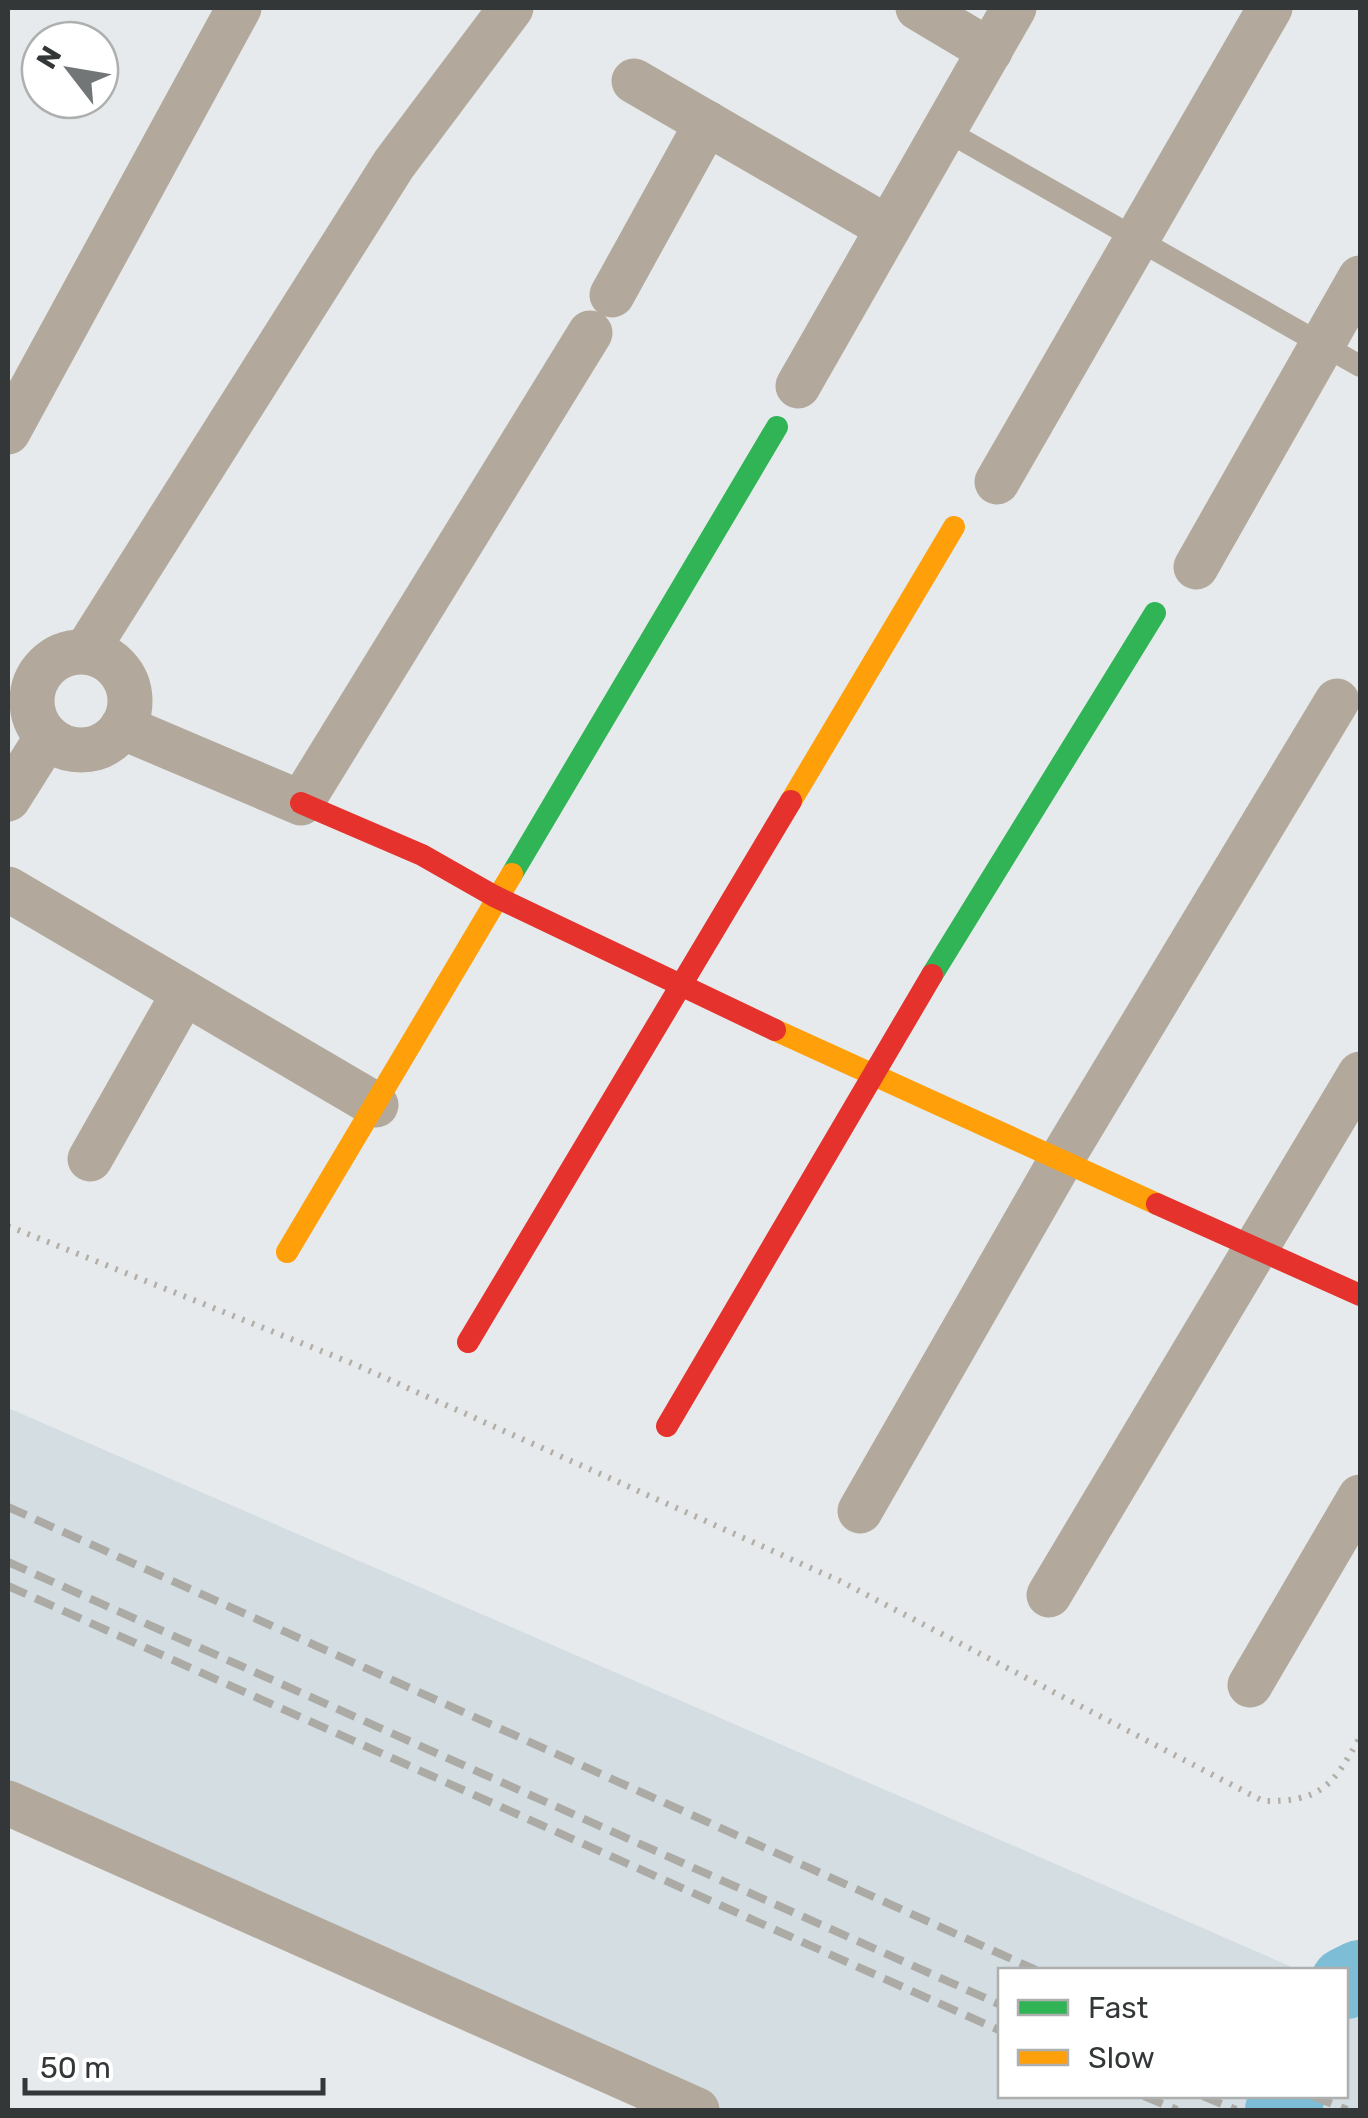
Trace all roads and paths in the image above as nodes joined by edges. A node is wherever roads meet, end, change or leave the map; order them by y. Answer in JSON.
{"nodes":[{"id":1,"x":239,"y":8,"type":"edge"},
{"id":2,"x":511,"y":8,"type":"edge"},
{"id":3,"x":918,"y":8,"type":"edge"},
{"id":4,"x":1014,"y":8,"type":"edge"},
{"id":5,"x":1270,"y":8,"type":"edge"},
{"id":6,"x":990,"y":51,"type":"junction"},
{"id":7,"x":634,"y":81,"type":"dead end"},
{"id":8,"x":707,"y":123,"type":"junction"},
{"id":9,"x":945,"y":130,"type":"junction"},
{"id":10,"x":888,"y":228,"type":"junction"},
{"id":11,"x":1138,"y":242,"type":"junction"},
{"id":12,"x":1360,"y":278,"type":"edge"},
{"id":13,"x":612,"y":295,"type":"dead end"},
{"id":14,"x":590,"y":334,"type":"dead end"},
{"id":15,"x":1342,"y":355,"type":"edge"},
{"id":16,"x":798,"y":386,"type":"dead end"},
{"id":17,"x":777,"y":427,"type":"dead end"},
{"id":18,"x":8,"y":432,"type":"edge"},
{"id":19,"x":997,"y":482,"type":"dead end"},
{"id":20,"x":954,"y":527,"type":"dead end"},
{"id":21,"x":1196,"y":568,"type":"dead end"},
{"id":22,"x":1156,"y":612,"type":"dead end"},
{"id":23,"x":88,"y":650,"type":"junction"},
{"id":24,"x":1337,"y":701,"type":"dead end"},
{"id":25,"x":122,"y":728,"type":"junction"},
{"id":26,"x":47,"y":737,"type":"junction"},
{"id":27,"x":8,"y":800,"type":"edge"},
{"id":28,"x":301,"y":804,"type":"junction"},
{"id":29,"x":8,"y":889,"type":"edge"},
{"id":30,"x":494,"y":896,"type":"junction"},
{"id":31,"x":681,"y":984,"type":"junction"},
{"id":32,"x":184,"y":992,"type":"junction"},
{"id":33,"x":1360,"y":1074,"type":"edge"},
{"id":34,"x":872,"y":1075,"type":"junction"},
{"id":35,"x":376,"y":1104,"type":"junction"},
{"id":36,"x":90,"y":1158,"type":"dead end"},
{"id":37,"x":1062,"y":1160,"type":"junction"},
{"id":38,"x":8,"y":1226,"type":"edge"},
{"id":39,"x":1258,"y":1246,"type":"junction"},
{"id":40,"x":287,"y":1252,"type":"dead end"},
{"id":41,"x":1360,"y":1295,"type":"edge"},
{"id":42,"x":468,"y":1342,"type":"dead end"},
{"id":43,"x":667,"y":1426,"type":"dead end"},
{"id":44,"x":1360,"y":1497,"type":"edge"},
{"id":45,"x":860,"y":1512,"type":"dead end"},
{"id":46,"x":1049,"y":1595,"type":"dead end"},
{"id":47,"x":1250,"y":1685,"type":"dead end"},
{"id":48,"x":1360,"y":1736,"type":"edge"},
{"id":49,"x":8,"y":1803,"type":"edge"},
{"id":50,"x":697,"y":2110,"type":"edge"}],
"edges":[{"from":1,"to":18,"type":"street"},
{"from":2,"to":23,"type":"street"},
{"from":3,"to":6,"type":"street"},
{"from":4,"to":6,"type":"street"},
{"from":5,"to":11,"type":"street"},
{"from":6,"to":9,"type":"street"},
{"from":7,"to":8,"type":"street"},
{"from":8,"to":10,"type":"street"},
{"from":8,"to":13,"type":"street"},
{"from":9,"to":10,"type":"street"},
{"from":9,"to":11,"type":"lane"},
{"from":10,"to":16,"type":"street"},
{"from":11,"to":15,"type":"lane"},
{"from":11,"to":19,"type":"street"},
{"from":12,"to":15,"type":"street"},
{"from":14,"to":28,"type":"street"},
{"from":15,"to":21,"type":"street"},
{"from":17,"to":30,"type":"street"},
{"from":20,"to":31,"type":"street"},
{"from":22,"to":34,"type":"street"},
{"from":23,"to":25,"type":"street"},
{"from":23,"to":26,"type":"street"},
{"from":24,"to":37,"type":"street"},
{"from":25,"to":26,"type":"street"},
{"from":25,"to":28,"type":"street"},
{"from":26,"to":27,"type":"street"},
{"from":28,"to":30,"type":"street"},
{"from":29,"to":32,"type":"street"},
{"from":30,"to":31,"type":"street"},
{"from":30,"to":35,"type":"street"},
{"from":31,"to":34,"type":"street"},
{"from":31,"to":42,"type":"street"},
{"from":32,"to":35,"type":"street"},
{"from":32,"to":36,"type":"street"},
{"from":33,"to":39,"type":"street"},
{"from":34,"to":37,"type":"street"},
{"from":34,"to":43,"type":"street"},
{"from":35,"to":40,"type":"street"},
{"from":37,"to":39,"type":"street"},
{"from":37,"to":45,"type":"street"},
{"from":38,"to":48,"type":"path"},
{"from":39,"to":41,"type":"street"},
{"from":39,"to":46,"type":"street"},
{"from":44,"to":47,"type":"street"},
{"from":49,"to":50,"type":"street"}]}
